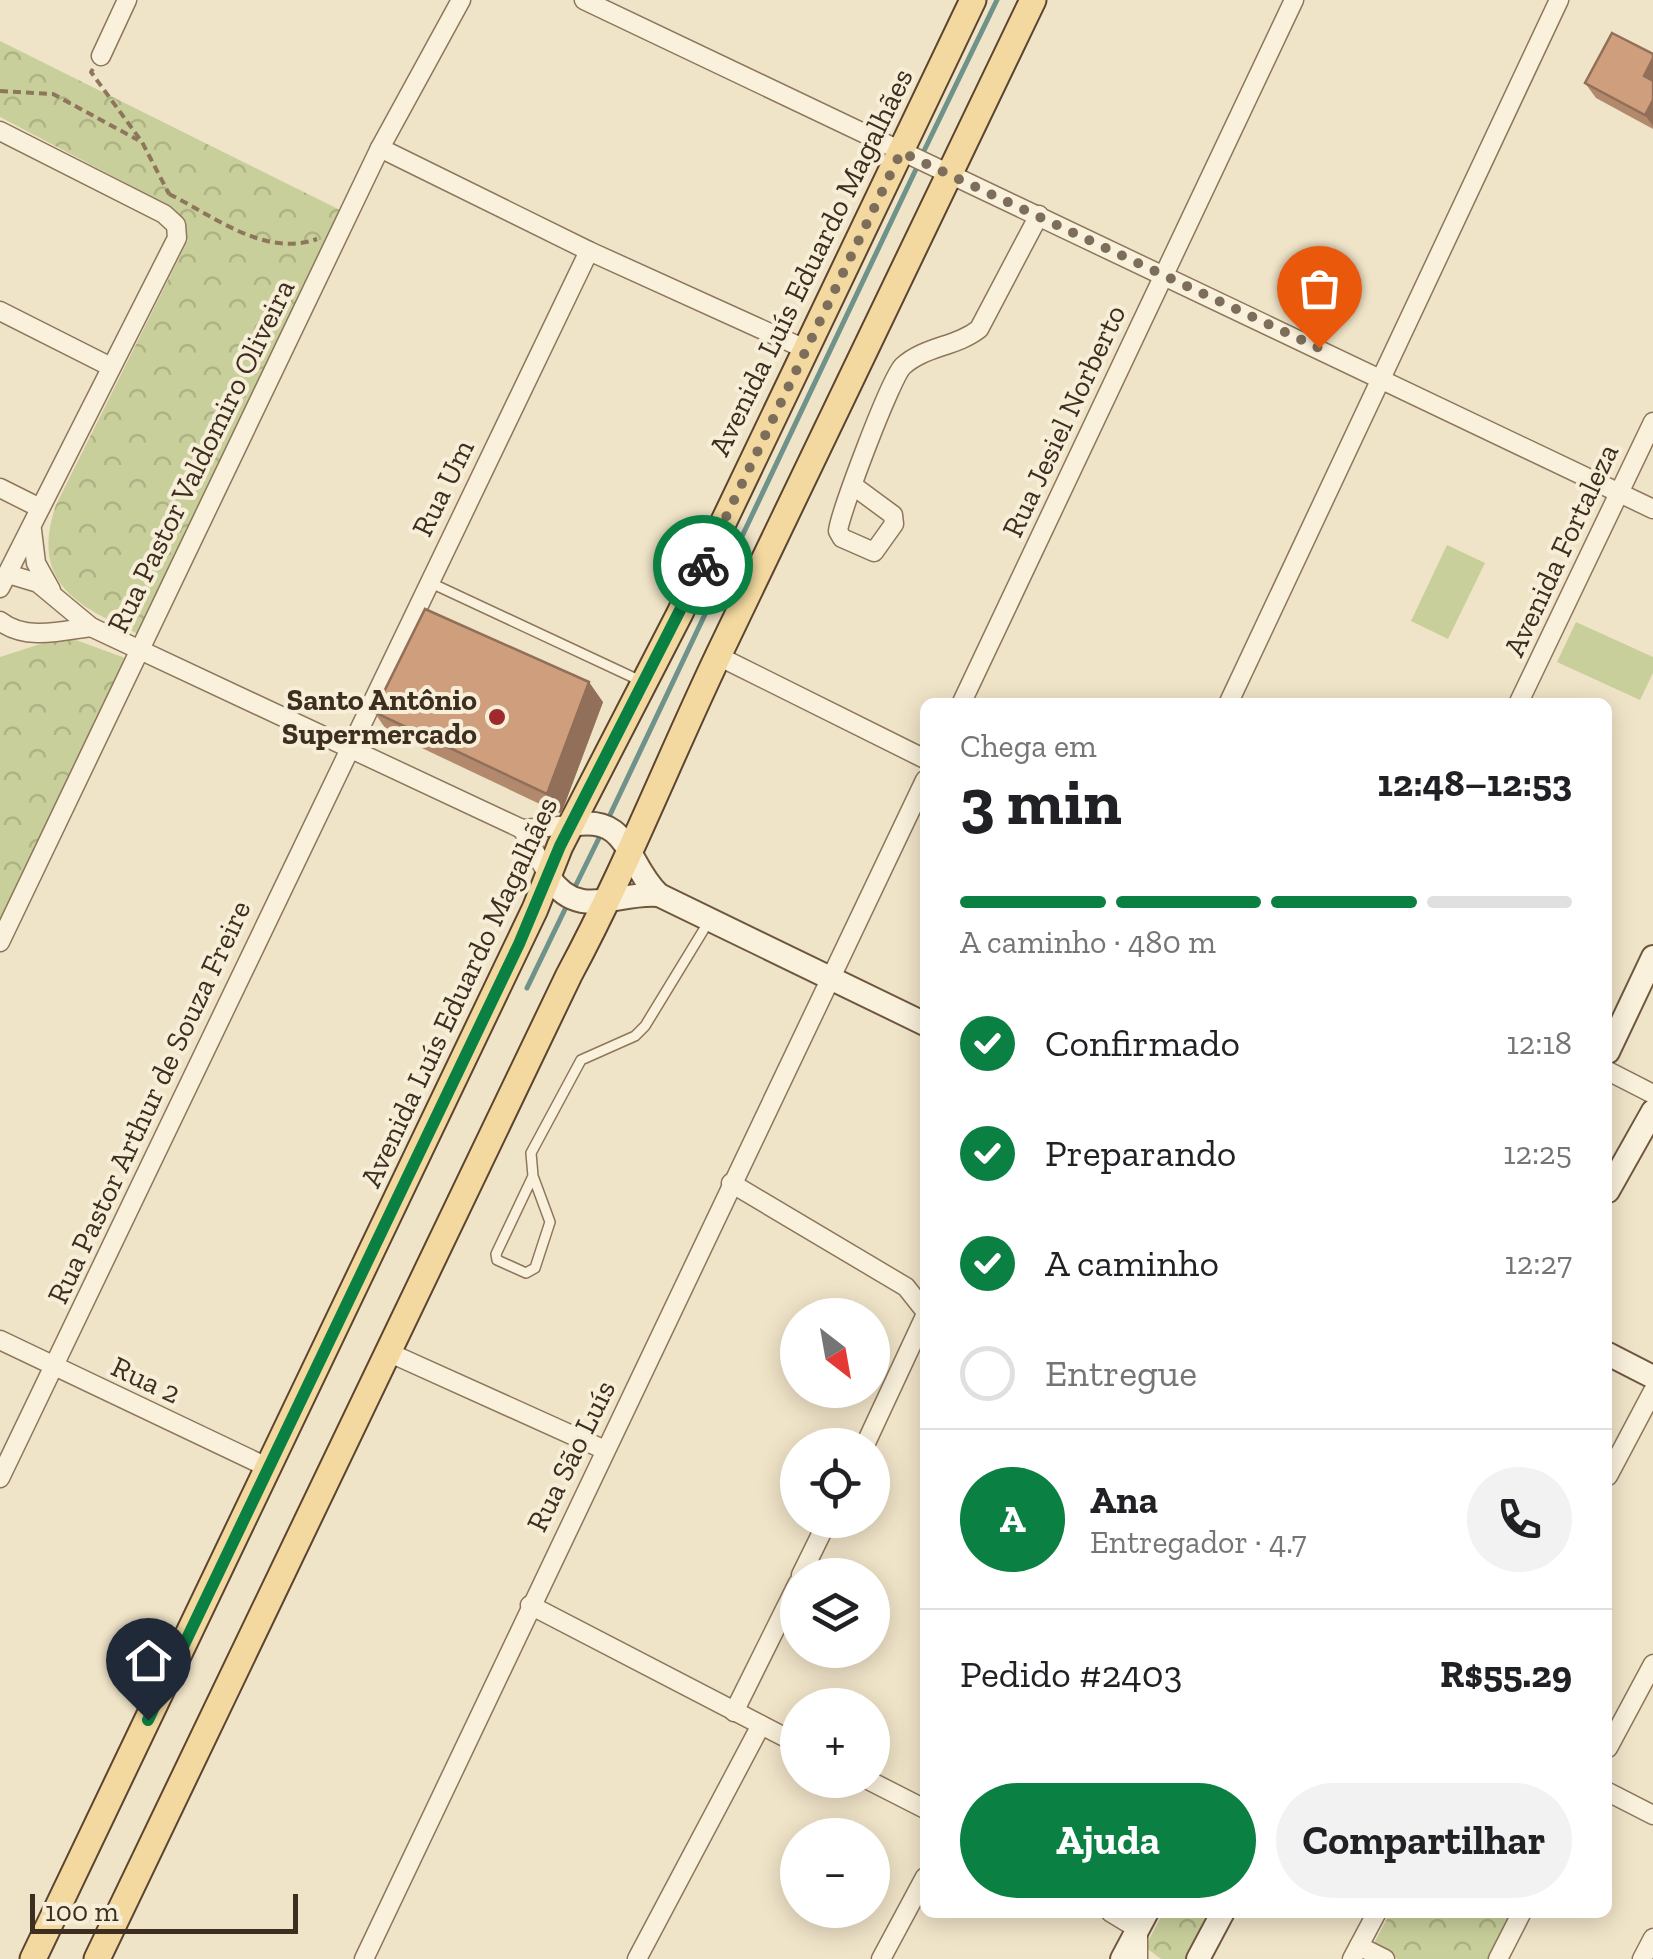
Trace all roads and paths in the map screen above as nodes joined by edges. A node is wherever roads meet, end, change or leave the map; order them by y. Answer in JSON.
{"nodes":[{"id":1,"x":127,"y":0,"type":"edge"},
{"id":2,"x":461,"y":0,"type":"edge"},
{"id":3,"x":584,"y":0,"type":"edge"},
{"id":4,"x":973,"y":0,"type":"edge"},
{"id":5,"x":1033,"y":0,"type":"edge"},
{"id":6,"x":1294,"y":0,"type":"edge"},
{"id":7,"x":1559,"y":0,"type":"edge"},
{"id":8,"x":101,"y":56,"type":"joint"},
{"id":9,"x":0,"y":91,"type":"edge"},
{"id":10,"x":0,"y":131,"type":"edge"},
{"id":11,"x":142,"y":142,"type":"junction"},
{"id":12,"x":380,"y":148,"type":"junction"},
{"id":13,"x":908,"y":153,"type":"junction"},
{"id":14,"x":946,"y":170,"type":"junction"},
{"id":15,"x":170,"y":194,"type":"junction"},
{"id":16,"x":1039,"y":215,"type":"junction"},
{"id":17,"x":170,"y":219,"type":"junction"},
{"id":18,"x":341,"y":229,"type":"junction"},
{"id":19,"x":589,"y":251,"type":"junction"},
{"id":20,"x":1164,"y":274,"type":"junction"},
{"id":21,"x":0,"y":311,"type":"edge"},
{"id":22,"x":805,"y":349,"type":"junction"},
{"id":23,"x":111,"y":367,"type":"junction"},
{"id":24,"x":1381,"y":378,"type":"junction"},
{"id":25,"x":1653,"y":422,"type":"edge"},
{"id":26,"x":855,"y":487,"type":"dead end"},
{"id":27,"x":0,"y":488,"type":"edge"},
{"id":28,"x":1616,"y":492,"type":"junction"},
{"id":29,"x":1653,"y":509,"type":"edge"},
{"id":30,"x":36,"y":517,"type":"junction"},
{"id":31,"x":4,"y":581,"type":"edge"},
{"id":32,"x":428,"y":582,"type":"junction"},
{"id":33,"x":53,"y":594,"type":"junction"},
{"id":34,"x":0,"y":621,"type":"edge"},
{"id":35,"x":91,"y":628,"type":"junction"},
{"id":36,"x":20,"y":632,"type":"junction"},
{"id":37,"x":0,"y":638,"type":"edge"},
{"id":38,"x":138,"y":649,"type":"junction"},
{"id":39,"x":718,"y":656,"type":"junction"},
{"id":40,"x":644,"y":683,"type":"junction"},
{"id":41,"x":964,"y":698,"type":"edge"},
{"id":42,"x":1230,"y":698,"type":"edge"},
{"id":43,"x":1521,"y":698,"type":"edge"},
{"id":44,"x":348,"y":749,"type":"junction"},
{"id":45,"x":920,"y":756,"type":"edge"},
{"id":46,"x":920,"y":791,"type":"edge"},
{"id":47,"x":581,"y":823,"type":"junction"},
{"id":48,"x":522,"y":829,"type":"junction"},
{"id":49,"x":626,"y":844,"type":"junction"},
{"id":50,"x":552,"y":881,"type":"junction"},
{"id":51,"x":659,"y":895,"type":"junction"},
{"id":52,"x":601,"y":903,"type":"junction"},
{"id":53,"x":710,"y":920,"type":"junction"},
{"id":54,"x":0,"y":942,"type":"edge"},
{"id":55,"x":1653,"y":958,"type":"edge"},
{"id":56,"x":831,"y":978,"type":"junction"},
{"id":57,"x":920,"y":1022,"type":"edge"},
{"id":58,"x":1612,"y":1044,"type":"edge"},
{"id":59,"x":1612,"y":1074,"type":"edge"},
{"id":60,"x":1653,"y":1094,"type":"edge"},
{"id":61,"x":1653,"y":1111,"type":"edge"},
{"id":62,"x":533,"y":1176,"type":"junction"},
{"id":63,"x":731,"y":1184,"type":"junction"},
{"id":64,"x":1612,"y":1184,"type":"edge"},
{"id":65,"x":920,"y":1306,"type":"edge"},
{"id":66,"x":920,"y":1324,"type":"edge"},
{"id":67,"x":0,"y":1340,"type":"edge"},
{"id":68,"x":390,"y":1354,"type":"junction"},
{"id":69,"x":1612,"y":1356,"type":"edge"},
{"id":70,"x":53,"y":1367,"type":"junction"},
{"id":71,"x":1653,"y":1377,"type":"edge"},
{"id":72,"x":1653,"y":1390,"type":"edge"},
{"id":73,"x":873,"y":1428,"type":"edge"},
{"id":74,"x":605,"y":1450,"type":"junction"},
{"id":75,"x":269,"y":1468,"type":"junction"},
{"id":76,"x":1612,"y":1468,"type":"edge"},
{"id":77,"x":0,"y":1478,"type":"edge"},
{"id":78,"x":530,"y":1605,"type":"junction"},
{"id":79,"x":780,"y":1619,"type":"edge"},
{"id":80,"x":1653,"y":1664,"type":"edge"},
{"id":81,"x":734,"y":1712,"type":"junction"},
{"id":82,"x":761,"y":1725,"type":"junction"},
{"id":83,"x":780,"y":1735,"type":"edge"},
{"id":84,"x":1612,"y":1741,"type":"edge"},
{"id":85,"x":890,"y":1791,"type":"edge"},
{"id":86,"x":1612,"y":1794,"type":"edge"},
{"id":87,"x":920,"y":1806,"type":"edge"},
{"id":88,"x":1653,"y":1816,"type":"edge"},
{"id":89,"x":920,"y":1886,"type":"edge"},
{"id":90,"x":1219,"y":1918,"type":"edge"},
{"id":91,"x":1374,"y":1918,"type":"edge"},
{"id":92,"x":1519,"y":1918,"type":"edge"},
{"id":93,"x":1142,"y":1920,"type":"edge"},
{"id":94,"x":1653,"y":1938,"type":"edge"},
{"id":95,"x":1356,"y":1953,"type":"edge"},
{"id":96,"x":33,"y":1959,"type":"edge"},
{"id":97,"x":47,"y":1959,"type":"edge"},
{"id":98,"x":60,"y":1959,"type":"edge"},
{"id":99,"x":97,"y":1959,"type":"edge"},
{"id":100,"x":364,"y":1959,"type":"edge"},
{"id":101,"x":636,"y":1959,"type":"edge"},
{"id":102,"x":881,"y":1959,"type":"edge"},
{"id":103,"x":1122,"y":1959,"type":"edge"},
{"id":104,"x":1138,"y":1959,"type":"edge"},
{"id":105,"x":1198,"y":1959,"type":"edge"},
{"id":106,"x":1385,"y":1959,"type":"edge"},
{"id":107,"x":1498,"y":1959,"type":"edge"},
{"id":108,"x":1642,"y":1959,"type":"edge"}],
"edges":[{"from":1,"to":8,"type":"street"},
{"from":2,"to":12,"type":"street","name":"Rua Pastor Valdomiro Oliveira"},
{"from":3,"to":13,"type":"street"},
{"from":4,"to":13,"type":"main road","name":"Avenida Luís Eduardo Magalhães"},
{"from":5,"to":14,"type":"main road"},
{"from":6,"to":20,"type":"street","name":"Rua Jesiel Norberto"},
{"from":7,"to":24,"type":"street"},
{"from":8,"to":11,"type":"path"},
{"from":9,"to":11,"type":"path"},
{"from":10,"to":17,"type":"street"},
{"from":11,"to":15,"type":"path"},
{"from":12,"to":18,"type":"street","name":"Rua Pastor Valdomiro Oliveira"},
{"from":12,"to":19,"type":"street"},
{"from":13,"to":14,"type":"street"},
{"from":13,"to":22,"type":"main road","name":"Avenida Luís Eduardo Magalhães"},
{"from":14,"to":16,"type":"street"},
{"from":14,"to":39,"type":"main road"},
{"from":15,"to":17,"type":"path"},
{"from":15,"to":18,"type":"path"},
{"from":16,"to":20,"type":"street"},
{"from":16,"to":26,"type":"street"},
{"from":17,"to":23,"type":"street"},
{"from":18,"to":38,"type":"street","name":"Rua Pastor Valdomiro Oliveira"},
{"from":19,"to":22,"type":"street"},
{"from":19,"to":32,"type":"street","name":"Rua Um"},
{"from":20,"to":24,"type":"street"},
{"from":20,"to":41,"type":"street","name":"Rua Jesiel Norberto"},
{"from":21,"to":23,"type":"street"},
{"from":22,"to":40,"type":"main road","name":"Avenida Luís Eduardo Magalhães"},
{"from":23,"to":30,"type":"street"},
{"from":24,"to":28,"type":"street"},
{"from":24,"to":42,"type":"street"},
{"from":25,"to":28,"type":"street","name":"Avenida Fortaleza"},
{"from":27,"to":30,"type":"street"},
{"from":28,"to":29,"type":"street"},
{"from":28,"to":43,"type":"street","name":"Avenida Fortaleza"},
{"from":30,"to":31,"type":"street"},
{"from":30,"to":33,"type":"street"},
{"from":31,"to":33,"type":"street"},
{"from":32,"to":40,"type":"lane"},
{"from":32,"to":44,"type":"street","name":"Rua Um"},
{"from":33,"to":35,"type":"street"},
{"from":34,"to":36,"type":"street"},
{"from":35,"to":36,"type":"street"},
{"from":35,"to":38,"type":"street"},
{"from":36,"to":37,"type":"street"},
{"from":38,"to":44,"type":"street"},
{"from":38,"to":54,"type":"street","name":"Rua Pastor Valdomiro Oliveira"},
{"from":39,"to":45,"type":"street"},
{"from":39,"to":49,"type":"main road"},
{"from":40,"to":47,"type":"main road","name":"Avenida Luís Eduardo Magalhães"},
{"from":44,"to":48,"type":"street"},
{"from":44,"to":70,"type":"street","name":"Rua Pastor Arthur de Souza Freire"},
{"from":46,"to":56,"type":"street"},
{"from":47,"to":48,"type":"street"},
{"from":47,"to":49,"type":"street"},
{"from":47,"to":50,"type":"main road","name":"Avenida Luís Eduardo Magalhães"},
{"from":48,"to":50,"type":"street"},
{"from":49,"to":51,"type":"street"},
{"from":49,"to":52,"type":"main road"},
{"from":50,"to":52,"type":"street"},
{"from":50,"to":75,"type":"main road","name":"Avenida Luís Eduardo Magalhães"},
{"from":51,"to":52,"type":"street"},
{"from":51,"to":53,"type":"street"},
{"from":52,"to":68,"type":"main road"},
{"from":53,"to":56,"type":"street"},
{"from":53,"to":62,"type":"lane"},
{"from":55,"to":58,"type":"street"},
{"from":56,"to":57,"type":"street"},
{"from":56,"to":63,"type":"street","name":"Rua São Luís"},
{"from":59,"to":60,"type":"street"},
{"from":61,"to":64,"type":"street"},
{"from":62,"to":62,"type":"lane"},
{"from":63,"to":65,"type":"street"},
{"from":63,"to":74,"type":"street","name":"Rua São Luís"},
{"from":66,"to":73,"type":"street"},
{"from":67,"to":70,"type":"street","name":"Rua 2"},
{"from":68,"to":74,"type":"street"},
{"from":68,"to":99,"type":"main road"},
{"from":69,"to":71,"type":"street"},
{"from":70,"to":75,"type":"street","name":"Rua 2"},
{"from":70,"to":77,"type":"street","name":"Rua Pastor Arthur de Souza Freire"},
{"from":72,"to":76,"type":"street"},
{"from":74,"to":78,"type":"street","name":"Rua São Luís"},
{"from":75,"to":96,"type":"main road","name":"Avenida Luís Eduardo Magalhães"},
{"from":78,"to":81,"type":"street"},
{"from":78,"to":100,"type":"street","name":"Rua São Luís"},
{"from":79,"to":81,"type":"street"},
{"from":80,"to":84,"type":"street"},
{"from":81,"to":82,"type":"street"},
{"from":82,"to":83,"type":"street"},
{"from":82,"to":101,"type":"street"},
{"from":85,"to":87,"type":"street"},
{"from":86,"to":88,"type":"street"},
{"from":89,"to":102,"type":"street"},
{"from":90,"to":105,"type":"street"},
{"from":91,"to":95,"type":"street"},
{"from":92,"to":107,"type":"street"},
{"from":93,"to":103,"type":"street"},
{"from":93,"to":104,"type":"street"},
{"from":94,"to":108,"type":"street"},
{"from":95,"to":106,"type":"street"},
{"from":97,"to":98,"type":"main road"}]}
